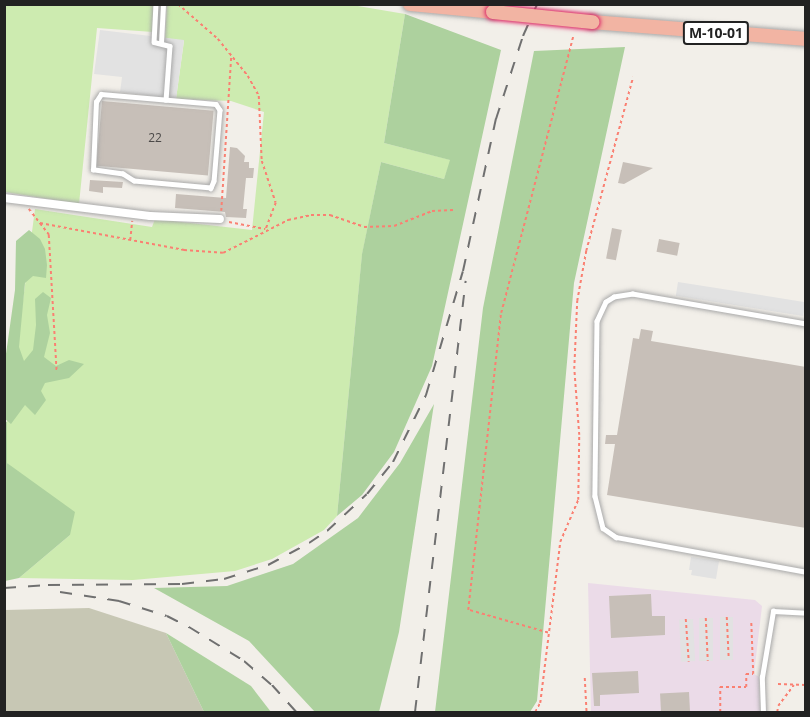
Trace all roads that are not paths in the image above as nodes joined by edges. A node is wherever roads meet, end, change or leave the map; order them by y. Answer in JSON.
{"nodes":[{"id":1,"x":156,"y":4,"type":"edge"},
{"id":2,"x":163,"y":4,"type":"edge"},
{"id":3,"x":410,"y":4,"type":"edge"},
{"id":4,"x":806,"y":39,"type":"edge"},
{"id":5,"x":161,"y":43,"type":"junction"},
{"id":6,"x":166,"y":100,"type":"junction"},
{"id":7,"x":4,"y":198,"type":"edge"},
{"id":8,"x":220,"y":219,"type":"road end"},
{"id":9,"x":806,"y":324,"type":"edge"},
{"id":10,"x":806,"y":572,"type":"edge"},
{"id":11,"x":806,"y":614,"type":"edge"},
{"id":12,"x":763,"y":712,"type":"edge"}],
"edges":[{"from":1,"to":5,"type":"lane"},
{"from":2,"to":5,"type":"lane"},
{"from":3,"to":4,"type":"highway","number":"М-10-01","bridge":true},
{"from":5,"to":6,"type":"lane"},
{"from":6,"to":6,"type":"lane"},
{"from":7,"to":8,"type":"street"},
{"from":9,"to":10,"type":"lane"},
{"from":11,"to":12,"type":"lane"}]}
